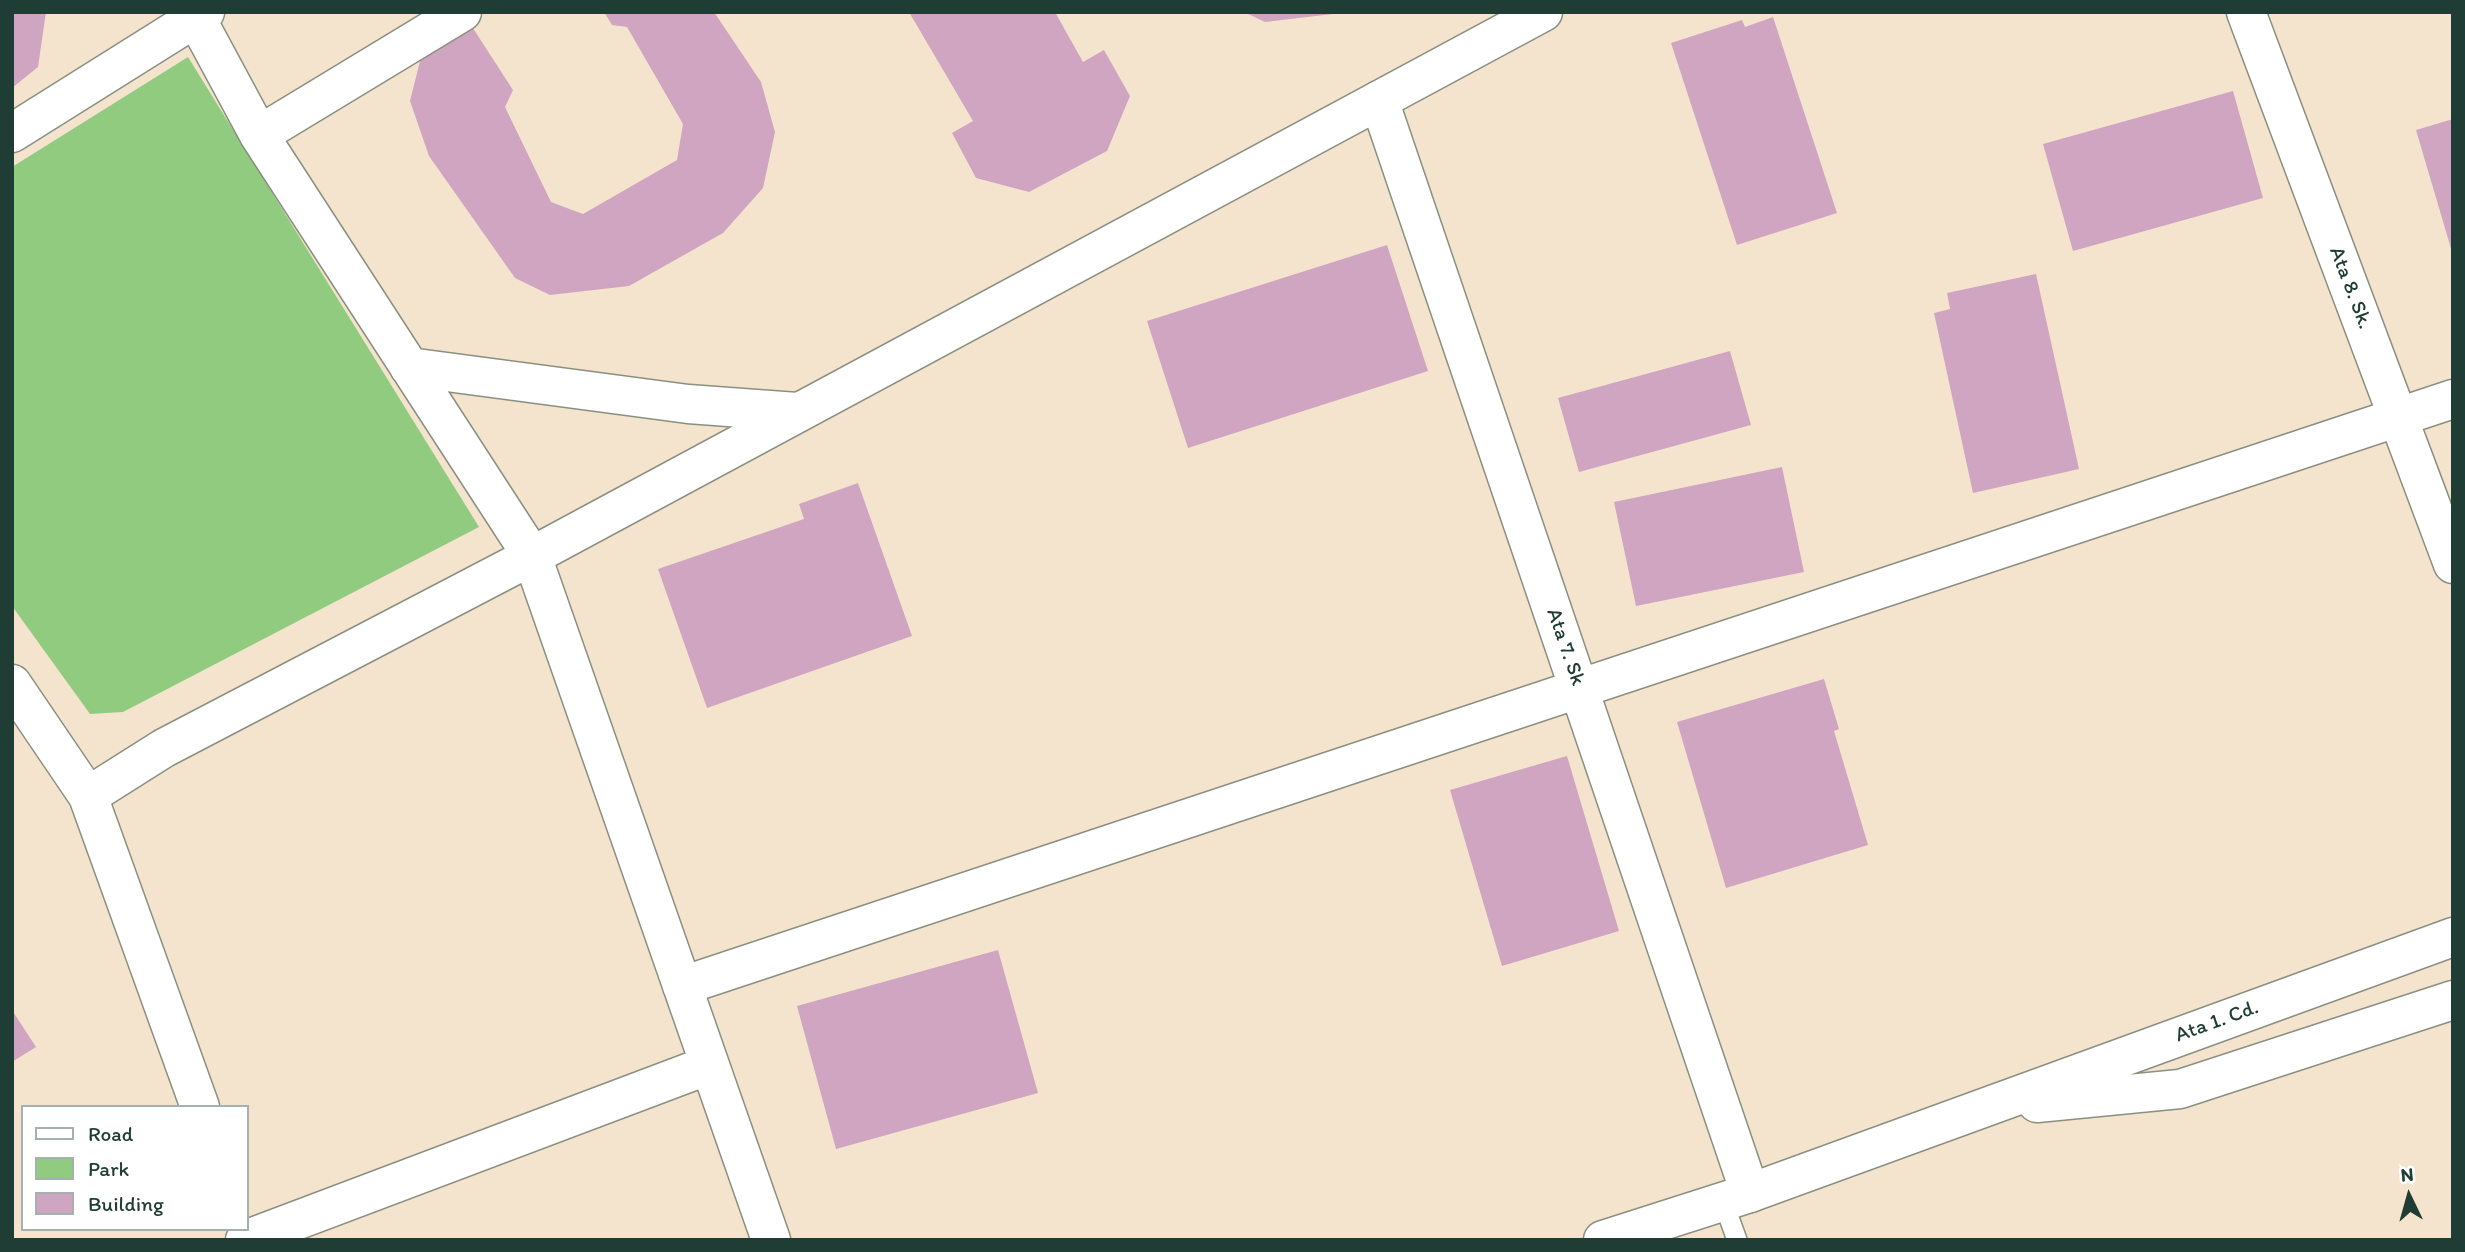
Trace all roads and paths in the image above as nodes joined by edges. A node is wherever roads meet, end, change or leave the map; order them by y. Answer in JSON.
{"nodes":[{"id":1,"x":462,"y":12,"type":"edge"},
{"id":2,"x":1543,"y":12,"type":"edge"},
{"id":3,"x":2246,"y":12,"type":"edge"},
{"id":4,"x":201,"y":15,"type":"edge"},
{"id":5,"x":1379,"y":100,"type":"junction"},
{"id":6,"x":12,"y":133,"type":"edge"},
{"id":7,"x":259,"y":135,"type":"junction"},
{"id":8,"x":409,"y":367,"type":"junction"},
{"id":9,"x":2453,"y":399,"type":"edge"},
{"id":10,"x":797,"y":412,"type":"junction"},
{"id":11,"x":2399,"y":417,"type":"junction"},
{"id":12,"x":532,"y":556,"type":"junction"},
{"id":13,"x":2453,"y":564,"type":"edge"},
{"id":14,"x":12,"y":684,"type":"edge"},
{"id":15,"x":1579,"y":689,"type":"junction"},
{"id":16,"x":88,"y":796,"type":"junction"},
{"id":17,"x":2453,"y":937,"type":"edge"},
{"id":18,"x":682,"y":986,"type":"junction"},
{"id":19,"x":2453,"y":1000,"type":"edge"},
{"id":20,"x":709,"y":1065,"type":"junction"},
{"id":21,"x":199,"y":1105,"type":"edge"},
{"id":22,"x":1982,"y":1108,"type":"junction"},
{"id":23,"x":1737,"y":1197,"type":"junction"},
{"id":24,"x":247,"y":1239,"type":"edge"},
{"id":25,"x":771,"y":1240,"type":"edge"},
{"id":26,"x":1603,"y":1240,"type":"edge"},
{"id":27,"x":1737,"y":1240,"type":"edge"}],
"edges":[{"from":1,"to":7,"type":"street"},
{"from":2,"to":5,"type":"street"},
{"from":3,"to":11,"type":"street","name":"Ata 8. Sk."},
{"from":4,"to":6,"type":"street"},
{"from":4,"to":7,"type":"street"},
{"from":5,"to":10,"type":"street"},
{"from":5,"to":15,"type":"street","name":"Ata 7. Sk"},
{"from":7,"to":8,"type":"street"},
{"from":8,"to":10,"type":"street"},
{"from":8,"to":12,"type":"street"},
{"from":9,"to":11,"type":"street"},
{"from":10,"to":12,"type":"street"},
{"from":11,"to":13,"type":"street","name":"Ata 8. Sk."},
{"from":11,"to":15,"type":"street"},
{"from":12,"to":16,"type":"street"},
{"from":12,"to":18,"type":"street"},
{"from":14,"to":16,"type":"street"},
{"from":15,"to":18,"type":"street"},
{"from":15,"to":23,"type":"street","name":"Ata 7. Sk"},
{"from":16,"to":21,"type":"street"},
{"from":17,"to":22,"type":"street","name":"Ata 1. Cd."},
{"from":18,"to":20,"type":"street"},
{"from":19,"to":22,"type":"street","name":"Ata 1. Cd."},
{"from":20,"to":24,"type":"street"},
{"from":20,"to":25,"type":"street"},
{"from":22,"to":23,"type":"street","name":"Ata 1. Cd."},
{"from":23,"to":26,"type":"street","name":"Ata 1. Cd."},
{"from":23,"to":27,"type":"lane"}]}
